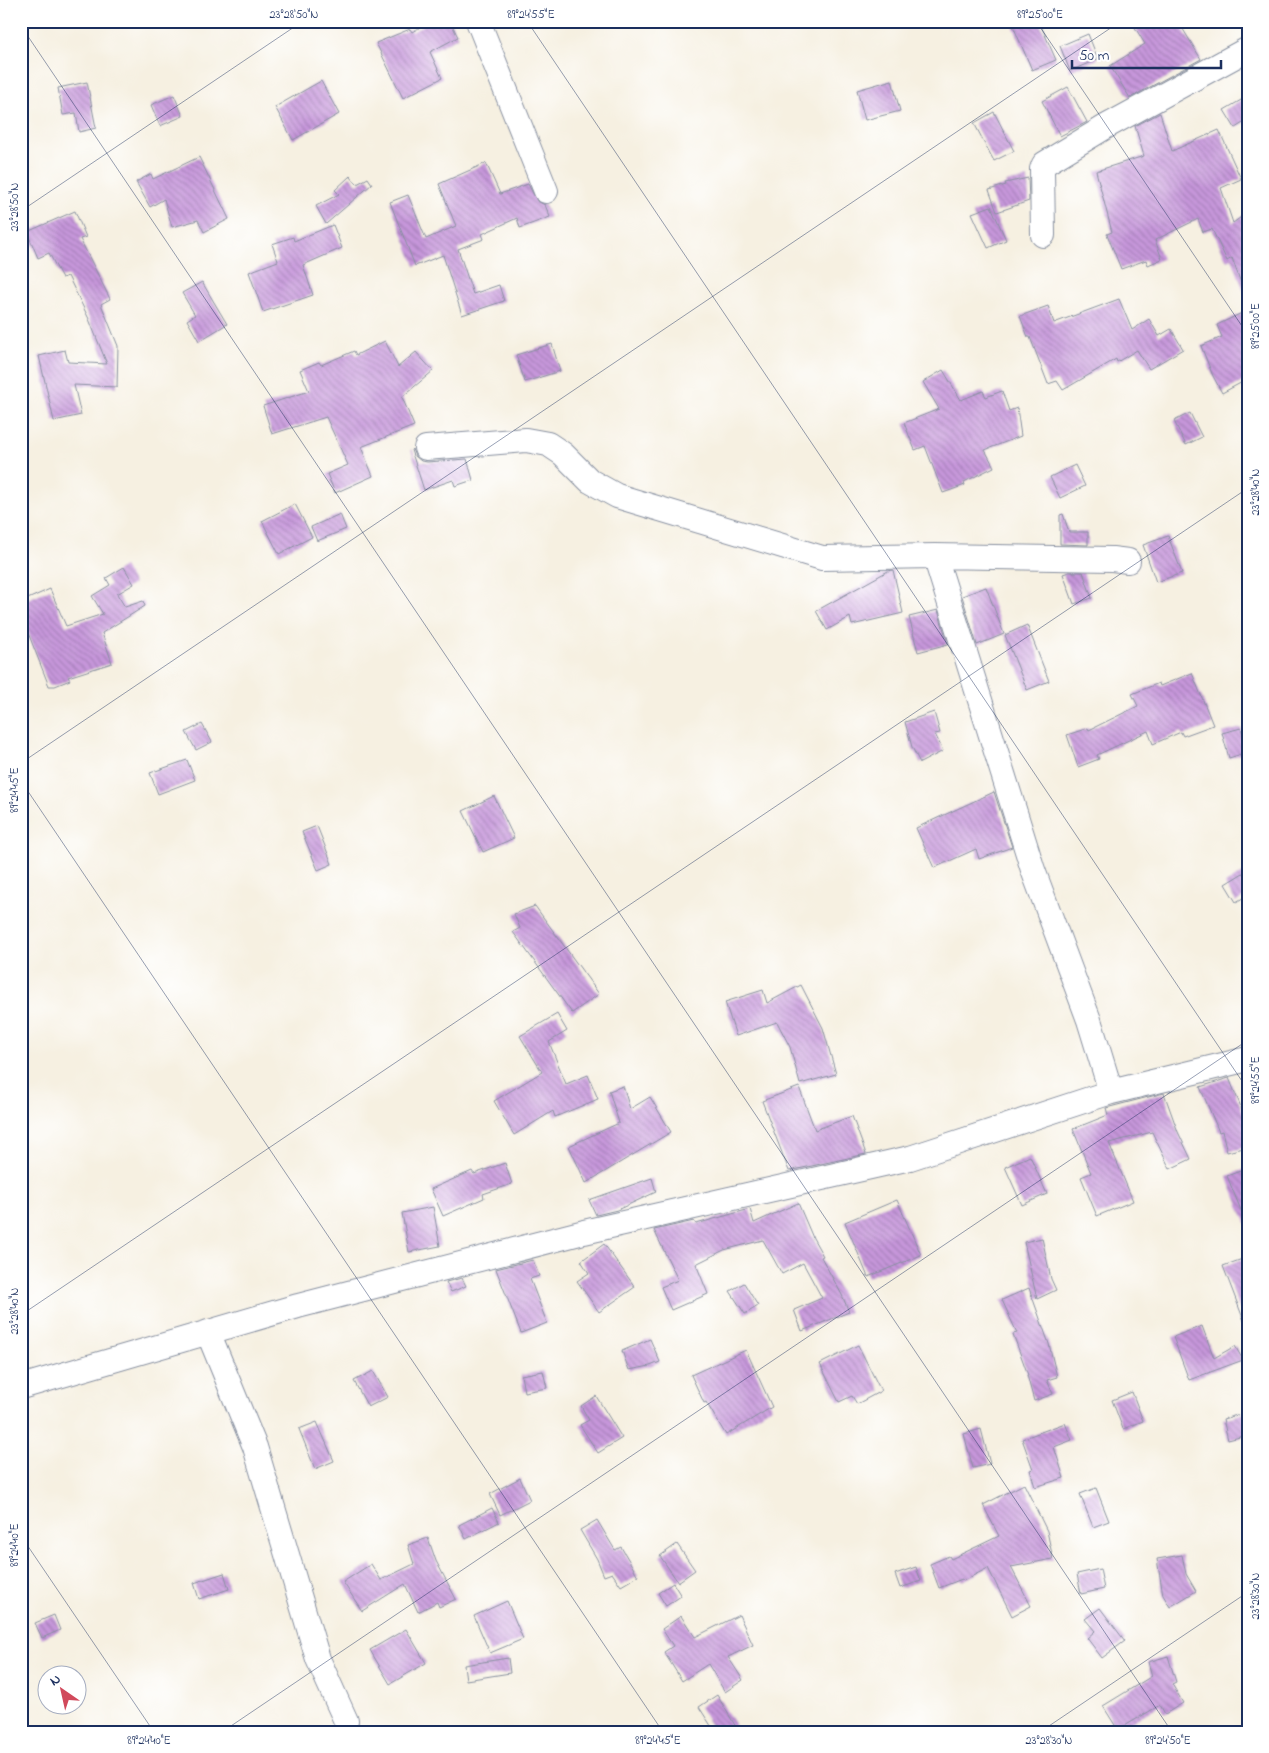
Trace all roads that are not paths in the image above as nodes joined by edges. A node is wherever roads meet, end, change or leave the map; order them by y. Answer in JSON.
{"nodes":[{"id":1,"x":478,"y":21,"type":"edge"},
{"id":2,"x":1248,"y":49,"type":"edge"},
{"id":3,"x":546,"y":191,"type":"dead end"},
{"id":4,"x":1044,"y":235,"type":"dead end"},
{"id":5,"x":426,"y":448,"type":"dead end"},
{"id":6,"x":935,"y":556,"type":"junction"},
{"id":7,"x":1128,"y":561,"type":"dead end"},
{"id":8,"x":1248,"y":1059,"type":"edge"},
{"id":9,"x":1111,"y":1092,"type":"junction"},
{"id":10,"x":208,"y":1332,"type":"junction"},
{"id":11,"x":21,"y":1387,"type":"edge"},
{"id":12,"x":346,"y":1721,"type":"dead end"}],
"edges":[{"from":1,"to":3,"type":"street"},
{"from":2,"to":4,"type":"street"},
{"from":5,"to":6,"type":"street"},
{"from":6,"to":7,"type":"street"},
{"from":6,"to":9,"type":"street"},
{"from":8,"to":9,"type":"street"},
{"from":9,"to":10,"type":"street"},
{"from":10,"to":11,"type":"street"},
{"from":10,"to":12,"type":"street"}]}
